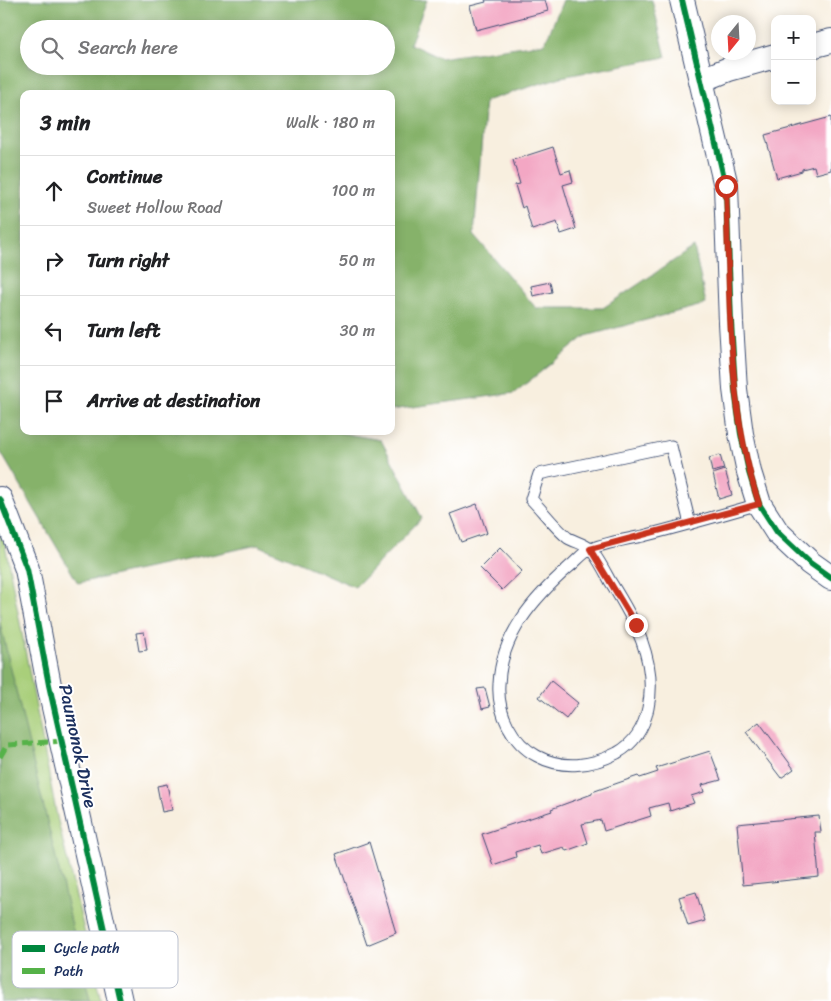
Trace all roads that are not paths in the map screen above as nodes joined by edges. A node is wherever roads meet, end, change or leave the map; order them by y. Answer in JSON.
{"nodes":[{"id":1,"x":682,"y":0,"type":"edge"},
{"id":2,"x":831,"y":41,"type":"edge"},
{"id":3,"x":816,"y":45,"type":"edge"},
{"id":4,"x":771,"y":57,"type":"edge"},
{"id":5,"x":702,"y":80,"type":"junction"},
{"id":6,"x":0,"y":500,"type":"edge"},
{"id":7,"x":759,"y":504,"type":"junction"},
{"id":8,"x":690,"y":524,"type":"junction"},
{"id":9,"x":590,"y":549,"type":"junction"},
{"id":10,"x":831,"y":578,"type":"edge"},
{"id":11,"x":104,"y":931,"type":"edge"},
{"id":12,"x":117,"y":988,"type":"edge"},
{"id":13,"x":120,"y":1001,"type":"edge"}],
"edges":[{"from":1,"to":5,"type":"street"},
{"from":2,"to":3,"type":"street"},
{"from":4,"to":5,"type":"street"},
{"from":5,"to":7,"type":"street"},
{"from":6,"to":11,"type":"street","name":"Paumonok Drive"},
{"from":7,"to":8,"type":"lane"},
{"from":7,"to":10,"type":"street"},
{"from":8,"to":9,"type":"lane"},
{"from":8,"to":9,"type":"lane"},
{"from":9,"to":9,"type":"lane"},
{"from":12,"to":13,"type":"street","name":"Paumonok Drive"}]}
